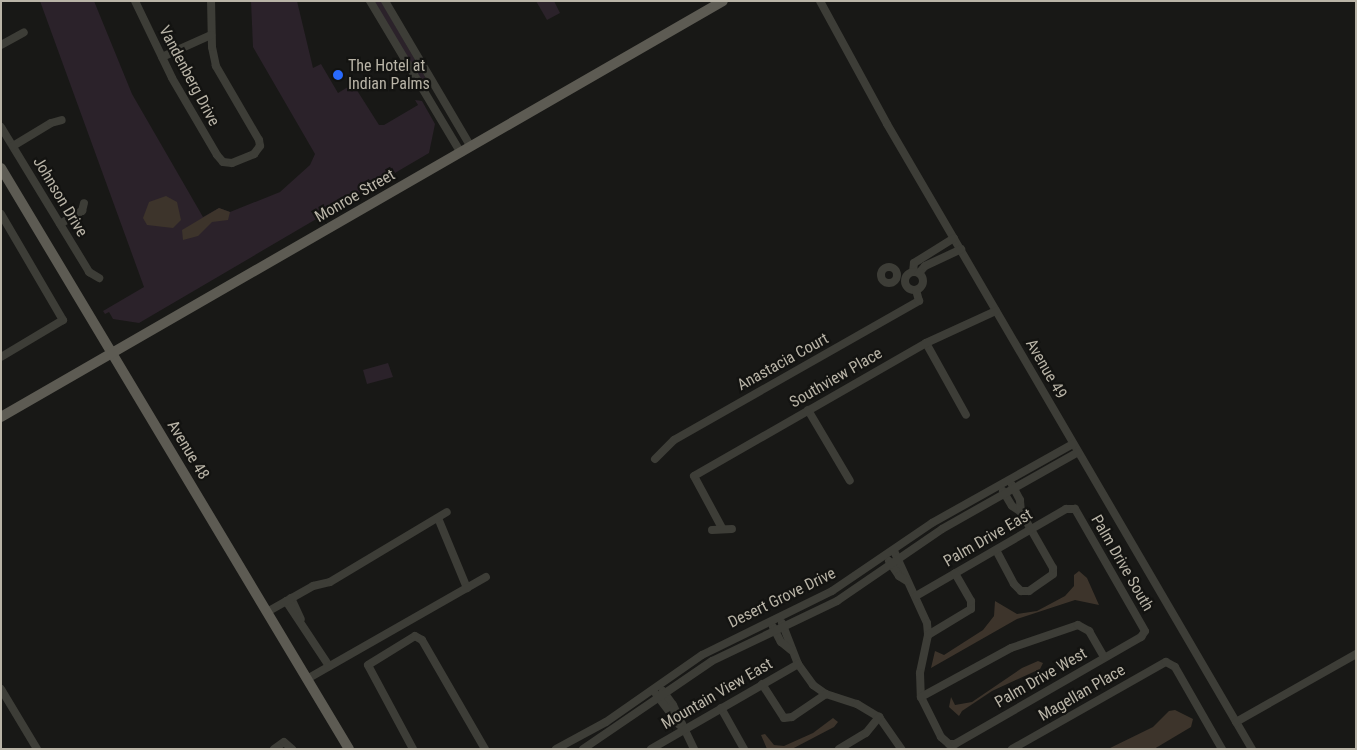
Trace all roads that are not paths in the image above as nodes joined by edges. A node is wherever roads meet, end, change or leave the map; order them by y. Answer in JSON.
{"nodes":[{"id":1,"x":135,"y":1,"type":"edge"},
{"id":2,"x":210,"y":1,"type":"edge"},
{"id":3,"x":370,"y":1,"type":"edge"},
{"id":4,"x":385,"y":1,"type":"edge"},
{"id":5,"x":723,"y":1,"type":"edge"},
{"id":6,"x":820,"y":1,"type":"edge"},
{"id":7,"x":24,"y":32,"type":"dead end"},
{"id":8,"x":211,"y":35,"type":"junction"},
{"id":9,"x":1,"y":45,"type":"edge"},
{"id":10,"x":162,"y":57,"type":"junction"},
{"id":11,"x":62,"y":120,"type":"dead end"},
{"id":12,"x":1,"y":126,"type":"edge"},
{"id":13,"x":13,"y":146,"type":"junction"},
{"id":14,"x":471,"y":146,"type":"junction"},
{"id":15,"x":460,"y":152,"type":"junction"},
{"id":16,"x":1,"y":168,"type":"edge"},
{"id":17,"x":84,"y":203,"type":"dead end"},
{"id":18,"x":1,"y":214,"type":"edge"},
{"id":19,"x":60,"y":224,"type":"junction"},
{"id":20,"x":954,"y":238,"type":"junction"},
{"id":21,"x":961,"y":249,"type":"junction"},
{"id":22,"x":916,"y":272,"type":"junction"},
{"id":23,"x":99,"y":278,"type":"dead end"},
{"id":24,"x":916,"y":290,"type":"junction"},
{"id":25,"x":996,"y":311,"type":"junction"},
{"id":26,"x":926,"y":342,"type":"junction"},
{"id":27,"x":3,"y":353,"type":"edge"},
{"id":28,"x":112,"y":353,"type":"junction"},
{"id":29,"x":808,"y":410,"type":"junction"},
{"id":30,"x":966,"y":415,"type":"dead end"},
{"id":31,"x":1,"y":417,"type":"edge"},
{"id":32,"x":1074,"y":444,"type":"junction"},
{"id":33,"x":1078,"y":452,"type":"junction"},
{"id":34,"x":655,"y":459,"type":"dead end"},
{"id":35,"x":850,"y":481,"type":"dead end"},
{"id":36,"x":1010,"y":481,"type":"junction"},
{"id":37,"x":1000,"y":486,"type":"junction"},
{"id":38,"x":1014,"y":489,"type":"junction"},
{"id":39,"x":1005,"y":494,"type":"junction"},
{"id":40,"x":1075,"y":509,"type":"joint"},
{"id":41,"x":447,"y":512,"type":"dead end"},
{"id":42,"x":1021,"y":512,"type":"junction"},
{"id":43,"x":438,"y":518,"type":"junction"},
{"id":44,"x":722,"y":528,"type":"junction"},
{"id":45,"x":732,"y":529,"type":"dead end"},
{"id":46,"x":1031,"y":529,"type":"junction"},
{"id":47,"x":712,"y":530,"type":"dead end"},
{"id":48,"x":996,"y":550,"type":"junction"},
{"id":49,"x":894,"y":551,"type":"junction"},
{"id":50,"x":886,"y":556,"type":"junction"},
{"id":51,"x":899,"y":559,"type":"junction"},
{"id":52,"x":891,"y":564,"type":"junction"},
{"id":53,"x":956,"y":573,"type":"junction"},
{"id":54,"x":486,"y":577,"type":"dead end"},
{"id":55,"x":907,"y":581,"type":"junction"},
{"id":56,"x":467,"y":588,"type":"junction"},
{"id":57,"x":916,"y":596,"type":"junction"},
{"id":58,"x":289,"y":599,"type":"junction"},
{"id":59,"x":267,"y":612,"type":"junction"},
{"id":60,"x":779,"y":617,"type":"junction"},
{"id":61,"x":770,"y":621,"type":"junction"},
{"id":62,"x":784,"y":626,"type":"junction"},
{"id":63,"x":774,"y":630,"type":"junction"},
{"id":64,"x":1145,"y":631,"type":"joint"},
{"id":65,"x":928,"y":635,"type":"junction"},
{"id":66,"x":791,"y":650,"type":"junction"},
{"id":67,"x":1356,"y":654,"type":"edge"},
{"id":68,"x":1104,"y":658,"type":"junction"},
{"id":69,"x":798,"y":664,"type":"junction"},
{"id":70,"x":329,"y":666,"type":"junction"},
{"id":71,"x":307,"y":679,"type":"junction"},
{"id":72,"x":762,"y":684,"type":"junction"},
{"id":73,"x":654,"y":688,"type":"junction"},
{"id":74,"x":1,"y":689,"type":"edge"},
{"id":75,"x":666,"y":692,"type":"junction"},
{"id":76,"x":826,"y":694,"type":"junction"},
{"id":77,"x":921,"y":697,"type":"junction"},
{"id":78,"x":658,"y":698,"type":"junction"},
{"id":79,"x":721,"y":708,"type":"junction"},
{"id":80,"x":879,"y":718,"type":"junction"},
{"id":81,"x":1236,"y":722,"type":"junction"},
{"id":82,"x":683,"y":730,"type":"junction"},
{"id":83,"x":292,"y":748,"type":"edge"},
{"id":84,"x":37,"y":749,"type":"edge"},
{"id":85,"x":274,"y":749,"type":"edge"},
{"id":86,"x":349,"y":749,"type":"edge"},
{"id":87,"x":413,"y":749,"type":"edge"},
{"id":88,"x":485,"y":749,"type":"edge"},
{"id":89,"x":556,"y":749,"type":"edge"},
{"id":90,"x":583,"y":749,"type":"edge"},
{"id":91,"x":651,"y":749,"type":"edge"},
{"id":92,"x":694,"y":749,"type":"edge"},
{"id":93,"x":744,"y":749,"type":"edge"},
{"id":94,"x":839,"y":749,"type":"edge"},
{"id":95,"x":901,"y":749,"type":"edge"},
{"id":96,"x":1012,"y":749,"type":"edge"},
{"id":97,"x":1222,"y":749,"type":"edge"},
{"id":98,"x":1252,"y":749,"type":"edge"}],
"edges":[{"from":1,"to":10,"type":"street","name":"Vandenberg Drive"},
{"from":2,"to":8,"type":"street"},
{"from":3,"to":15,"type":"street"},
{"from":4,"to":14,"type":"street"},
{"from":5,"to":14,"type":"main road","name":"Monroe Street"},
{"from":6,"to":20,"type":"street","name":"Avenue 49"},
{"from":7,"to":9,"type":"street"},
{"from":8,"to":10,"type":"street"},
{"from":8,"to":10,"type":"street","name":"Vandenberg Drive"},
{"from":11,"to":13,"type":"street"},
{"from":12,"to":13,"type":"street","name":"Johnson Drive"},
{"from":13,"to":19,"type":"street","name":"Johnson Drive"},
{"from":14,"to":15,"type":"main road","name":"Monroe Street"},
{"from":15,"to":28,"type":"main road","name":"Monroe Street"},
{"from":16,"to":28,"type":"main road","name":"Avenue 48"},
{"from":17,"to":19,"type":"street"},
{"from":18,"to":27,"type":"street"},
{"from":19,"to":23,"type":"street","name":"Johnson Drive"},
{"from":20,"to":21,"type":"street","name":"Avenue 49"},
{"from":20,"to":22,"type":"street"},
{"from":21,"to":22,"type":"street"},
{"from":21,"to":25,"type":"street","name":"Avenue 49"},
{"from":22,"to":24,"type":"street","name":"Anastacia Court"},
{"from":22,"to":24,"type":"street"},
{"from":24,"to":34,"type":"street","name":"Anastacia Court"},
{"from":25,"to":26,"type":"street","name":"Southview Place"},
{"from":25,"to":32,"type":"street","name":"Avenue 49"},
{"from":26,"to":29,"type":"street","name":"Southview Place"},
{"from":26,"to":30,"type":"street"},
{"from":28,"to":31,"type":"main road","name":"Monroe Street"},
{"from":28,"to":59,"type":"main road","name":"Avenue 48"},
{"from":29,"to":35,"type":"street"},
{"from":29,"to":44,"type":"street","name":"Southview Place"},
{"from":32,"to":33,"type":"street","name":"Avenue 49"},
{"from":32,"to":36,"type":"street","name":"Desert Grove Drive"},
{"from":33,"to":38,"type":"street","name":"Desert Grove Drive"},
{"from":33,"to":81,"type":"street","name":"Avenue 49"},
{"from":36,"to":37,"type":"street","name":"Desert Grove Drive"},
{"from":36,"to":38,"type":"street"},
{"from":37,"to":39,"type":"street"},
{"from":37,"to":49,"type":"street","name":"Desert Grove Drive"},
{"from":38,"to":39,"type":"street","name":"Desert Grove Drive"},
{"from":38,"to":42,"type":"street"},
{"from":39,"to":42,"type":"street"},
{"from":39,"to":51,"type":"street","name":"Desert Grove Drive"},
{"from":40,"to":46,"type":"street","name":"Palm Drive East"},
{"from":40,"to":64,"type":"street","name":"Palm Drive South"},
{"from":41,"to":43,"type":"street"},
{"from":42,"to":46,"type":"street"},
{"from":43,"to":56,"type":"street"},
{"from":43,"to":58,"type":"street"},
{"from":44,"to":45,"type":"street"},
{"from":44,"to":47,"type":"street"},
{"from":46,"to":48,"type":"street","name":"Palm Drive East"},
{"from":46,"to":48,"type":"street"},
{"from":48,"to":53,"type":"street","name":"Palm Drive East"},
{"from":49,"to":50,"type":"street","name":"Desert Grove Drive"},
{"from":49,"to":51,"type":"street"},
{"from":50,"to":52,"type":"street"},
{"from":50,"to":60,"type":"street","name":"Desert Grove Drive"},
{"from":51,"to":52,"type":"street","name":"Desert Grove Drive"},
{"from":51,"to":55,"type":"street"},
{"from":52,"to":55,"type":"street"},
{"from":52,"to":62,"type":"street","name":"Desert Grove Drive"},
{"from":53,"to":57,"type":"street","name":"Palm Drive East"},
{"from":53,"to":65,"type":"street"},
{"from":54,"to":56,"type":"street"},
{"from":55,"to":57,"type":"street"},
{"from":56,"to":70,"type":"street"},
{"from":57,"to":65,"type":"street"},
{"from":58,"to":59,"type":"street"},
{"from":58,"to":70,"type":"street"},
{"from":59,"to":71,"type":"main road","name":"Avenue 48"},
{"from":60,"to":61,"type":"street","name":"Desert Grove Drive"},
{"from":60,"to":62,"type":"street"},
{"from":61,"to":63,"type":"street"},
{"from":61,"to":73,"type":"street","name":"Desert Grove Drive"},
{"from":62,"to":63,"type":"street","name":"Desert Grove Drive"},
{"from":62,"to":66,"type":"street"},
{"from":63,"to":66,"type":"street"},
{"from":63,"to":75,"type":"street","name":"Desert Grove Drive"},
{"from":64,"to":68,"type":"street","name":"Palm Drive West"},
{"from":65,"to":77,"type":"street"},
{"from":66,"to":69,"type":"street"},
{"from":67,"to":81,"type":"street"},
{"from":68,"to":77,"type":"street"},
{"from":68,"to":77,"type":"street","name":"Palm Drive West"},
{"from":69,"to":72,"type":"street","name":"Mountain View East"},
{"from":69,"to":76,"type":"street"},
{"from":70,"to":71,"type":"street"},
{"from":71,"to":86,"type":"main road","name":"Avenue 48"},
{"from":72,"to":76,"type":"street"},
{"from":72,"to":79,"type":"street","name":"Mountain View East"},
{"from":73,"to":75,"type":"street"},
{"from":73,"to":78,"type":"street"},
{"from":73,"to":89,"type":"street","name":"Desert Grove Drive"},
{"from":74,"to":84,"type":"street"},
{"from":75,"to":78,"type":"street","name":"Desert Grove Drive"},
{"from":75,"to":82,"type":"street"},
{"from":76,"to":80,"type":"street"},
{"from":78,"to":82,"type":"street"},
{"from":78,"to":90,"type":"street","name":"Desert Grove Drive"},
{"from":79,"to":82,"type":"street","name":"Mountain View East"},
{"from":79,"to":93,"type":"street"},
{"from":80,"to":94,"type":"street"},
{"from":80,"to":95,"type":"street"},
{"from":81,"to":98,"type":"street","name":"Avenue 49"},
{"from":82,"to":91,"type":"street","name":"Mountain View East"},
{"from":82,"to":92,"type":"street"},
{"from":83,"to":85,"type":"street"},
{"from":87,"to":88,"type":"street"},
{"from":96,"to":97,"type":"street","name":"Magellan Place"}]}
